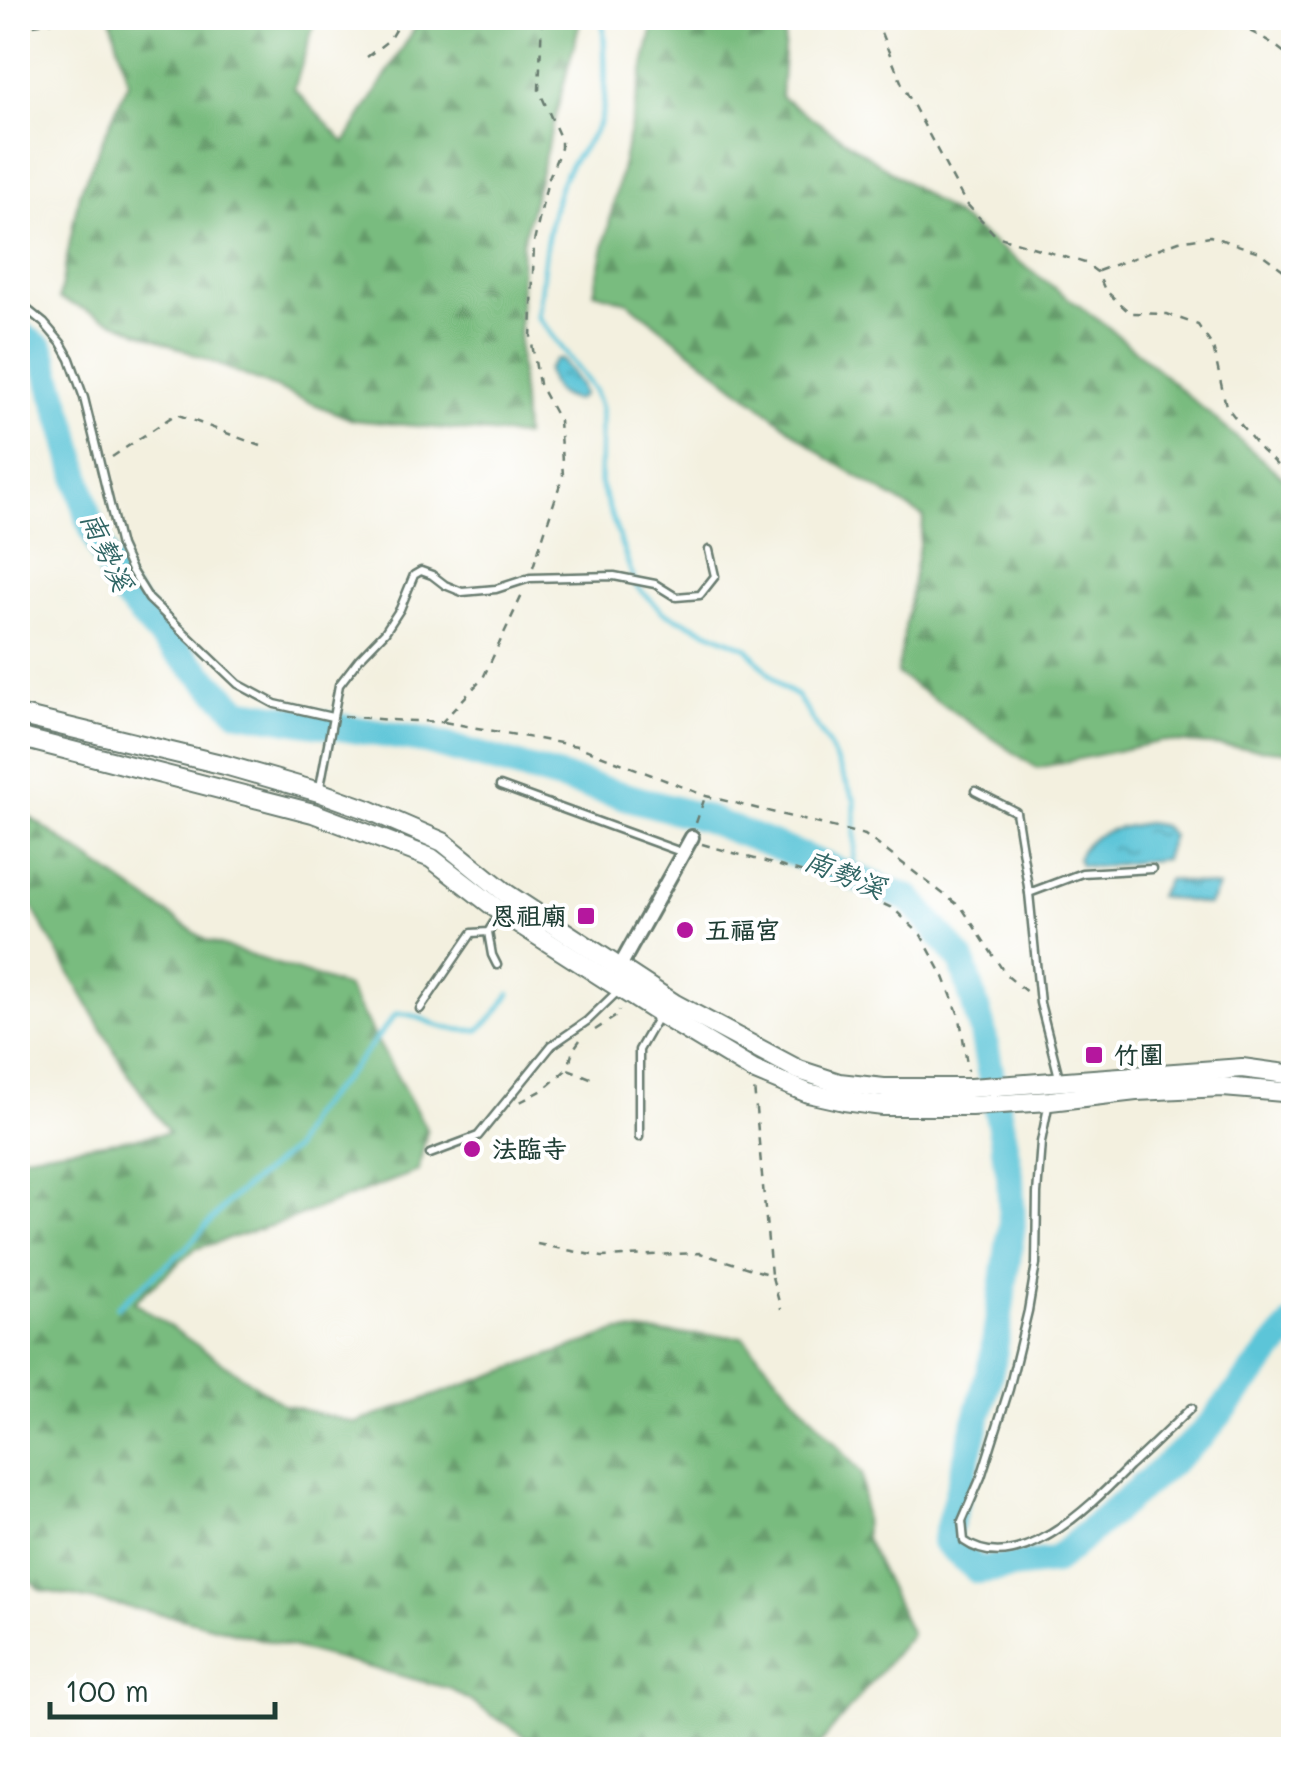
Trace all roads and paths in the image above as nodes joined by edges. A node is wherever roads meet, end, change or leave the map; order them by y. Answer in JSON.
{"nodes":[{"id":1,"x":73,"y":18,"type":"edge"},
{"id":2,"x":402,"y":18,"type":"edge"},
{"id":3,"x":542,"y":18,"type":"edge"},
{"id":4,"x":875,"y":18,"type":"edge"},
{"id":5,"x":1221,"y":18,"type":"edge"},
{"id":6,"x":18,"y":28,"type":"edge"},
{"id":7,"x":367,"y":57,"type":"dead end"},
{"id":8,"x":1294,"y":63,"type":"edge"},
{"id":9,"x":1097,"y":272,"type":"junction"},
{"id":10,"x":1294,"y":278,"type":"edge"},
{"id":11,"x":18,"y":302,"type":"edge"},
{"id":12,"x":262,"y":446,"type":"dead end"},
{"id":13,"x":100,"y":466,"type":"junction"},
{"id":14,"x":1294,"y":470,"type":"edge"},
{"id":15,"x":710,"y":550,"type":"dead end"},
{"id":16,"x":530,"y":578,"type":"junction"},
{"id":17,"x":18,"y":715,"type":"edge"},
{"id":18,"x":332,"y":717,"type":"junction"},
{"id":19,"x":442,"y":722,"type":"junction"},
{"id":20,"x":18,"y":737,"type":"edge"},
{"id":21,"x":320,"y":786,"type":"junction"},
{"id":22,"x":500,"y":786,"type":"dead end"},
{"id":23,"x":976,"y":790,"type":"dead end"},
{"id":24,"x":706,"y":796,"type":"junction"},
{"id":25,"x":313,"y":813,"type":"junction"},
{"id":26,"x":688,"y":843,"type":"junction"},
{"id":27,"x":1152,"y":869,"type":"dead end"},
{"id":28,"x":1030,"y":893,"type":"junction"},
{"id":29,"x":504,"y":903,"type":"junction"},
{"id":30,"x":488,"y":932,"type":"junction"},
{"id":31,"x":497,"y":965,"type":"dead end"},
{"id":32,"x":620,"y":968,"type":"junction"},
{"id":33,"x":620,"y":989,"type":"junction"},
{"id":34,"x":1040,"y":1003,"type":"junction"},
{"id":35,"x":420,"y":1008,"type":"dead end"},
{"id":36,"x":660,"y":1014,"type":"junction"},
{"id":37,"x":593,"y":1032,"type":"dead end"},
{"id":38,"x":580,"y":1040,"type":"dead end"},
{"id":39,"x":761,"y":1051,"type":"junction"},
{"id":40,"x":568,"y":1070,"type":"junction"},
{"id":41,"x":752,"y":1070,"type":"junction"},
{"id":42,"x":1294,"y":1075,"type":"edge"},
{"id":43,"x":593,"y":1080,"type":"dead end"},
{"id":44,"x":1060,"y":1082,"type":"junction"},
{"id":45,"x":972,"y":1093,"type":"junction"},
{"id":46,"x":1294,"y":1093,"type":"edge"},
{"id":47,"x":1029,"y":1094,"type":"junction"},
{"id":48,"x":1050,"y":1101,"type":"junction"},
{"id":49,"x":501,"y":1108,"type":"junction"},
{"id":50,"x":639,"y":1137,"type":"dead end"},
{"id":51,"x":430,"y":1154,"type":"dead end"},
{"id":52,"x":536,"y":1244,"type":"dead end"},
{"id":53,"x":771,"y":1276,"type":"junction"},
{"id":54,"x":781,"y":1309,"type":"dead end"},
{"id":55,"x":1191,"y":1408,"type":"dead end"}],
"edges":[{"from":1,"to":6,"type":"path"},
{"from":2,"to":7,"type":"path"},
{"from":3,"to":16,"type":"path"},
{"from":4,"to":9,"type":"path"},
{"from":5,"to":8,"type":"path"},
{"from":9,"to":10,"type":"path"},
{"from":9,"to":14,"type":"path"},
{"from":11,"to":13,"type":"lane"},
{"from":12,"to":13,"type":"path"},
{"from":13,"to":18,"type":"lane"},
{"from":15,"to":16,"type":"lane"},
{"from":16,"to":18,"type":"lane"},
{"from":16,"to":19,"type":"path"},
{"from":17,"to":21,"type":"street"},
{"from":18,"to":19,"type":"path"},
{"from":18,"to":21,"type":"lane"},
{"from":19,"to":24,"type":"path"},
{"from":20,"to":25,"type":"street"},
{"from":21,"to":25,"type":"street"},
{"from":21,"to":29,"type":"street"},
{"from":22,"to":26,"type":"lane"},
{"from":23,"to":28,"type":"lane"},
{"from":24,"to":26,"type":"path"},
{"from":24,"to":34,"type":"path"},
{"from":25,"to":29,"type":"street"},
{"from":26,"to":32,"type":"street"},
{"from":26,"to":45,"type":"path"},
{"from":27,"to":28,"type":"lane"},
{"from":28,"to":34,"type":"lane"},
{"from":29,"to":30,"type":"lane"},
{"from":29,"to":32,"type":"street"},
{"from":29,"to":33,"type":"street"},
{"from":30,"to":31,"type":"lane"},
{"from":30,"to":35,"type":"lane"},
{"from":32,"to":33,"type":"street"},
{"from":32,"to":39,"type":"street"},
{"from":33,"to":36,"type":"street"},
{"from":33,"to":37,"type":"path"},
{"from":33,"to":49,"type":"lane"},
{"from":34,"to":44,"type":"lane"},
{"from":36,"to":41,"type":"street"},
{"from":36,"to":50,"type":"lane"},
{"from":38,"to":40,"type":"path"},
{"from":39,"to":41,"type":"street"},
{"from":39,"to":45,"type":"street"},
{"from":40,"to":43,"type":"path"},
{"from":40,"to":49,"type":"path"},
{"from":41,"to":45,"type":"street"},
{"from":41,"to":53,"type":"path"},
{"from":42,"to":44,"type":"street"},
{"from":44,"to":47,"type":"street"},
{"from":44,"to":48,"type":"street"},
{"from":45,"to":47,"type":"street"},
{"from":46,"to":48,"type":"street"},
{"from":47,"to":48,"type":"street"},
{"from":48,"to":55,"type":"lane"},
{"from":49,"to":51,"type":"lane"},
{"from":52,"to":53,"type":"path"},
{"from":53,"to":54,"type":"path"}]}
